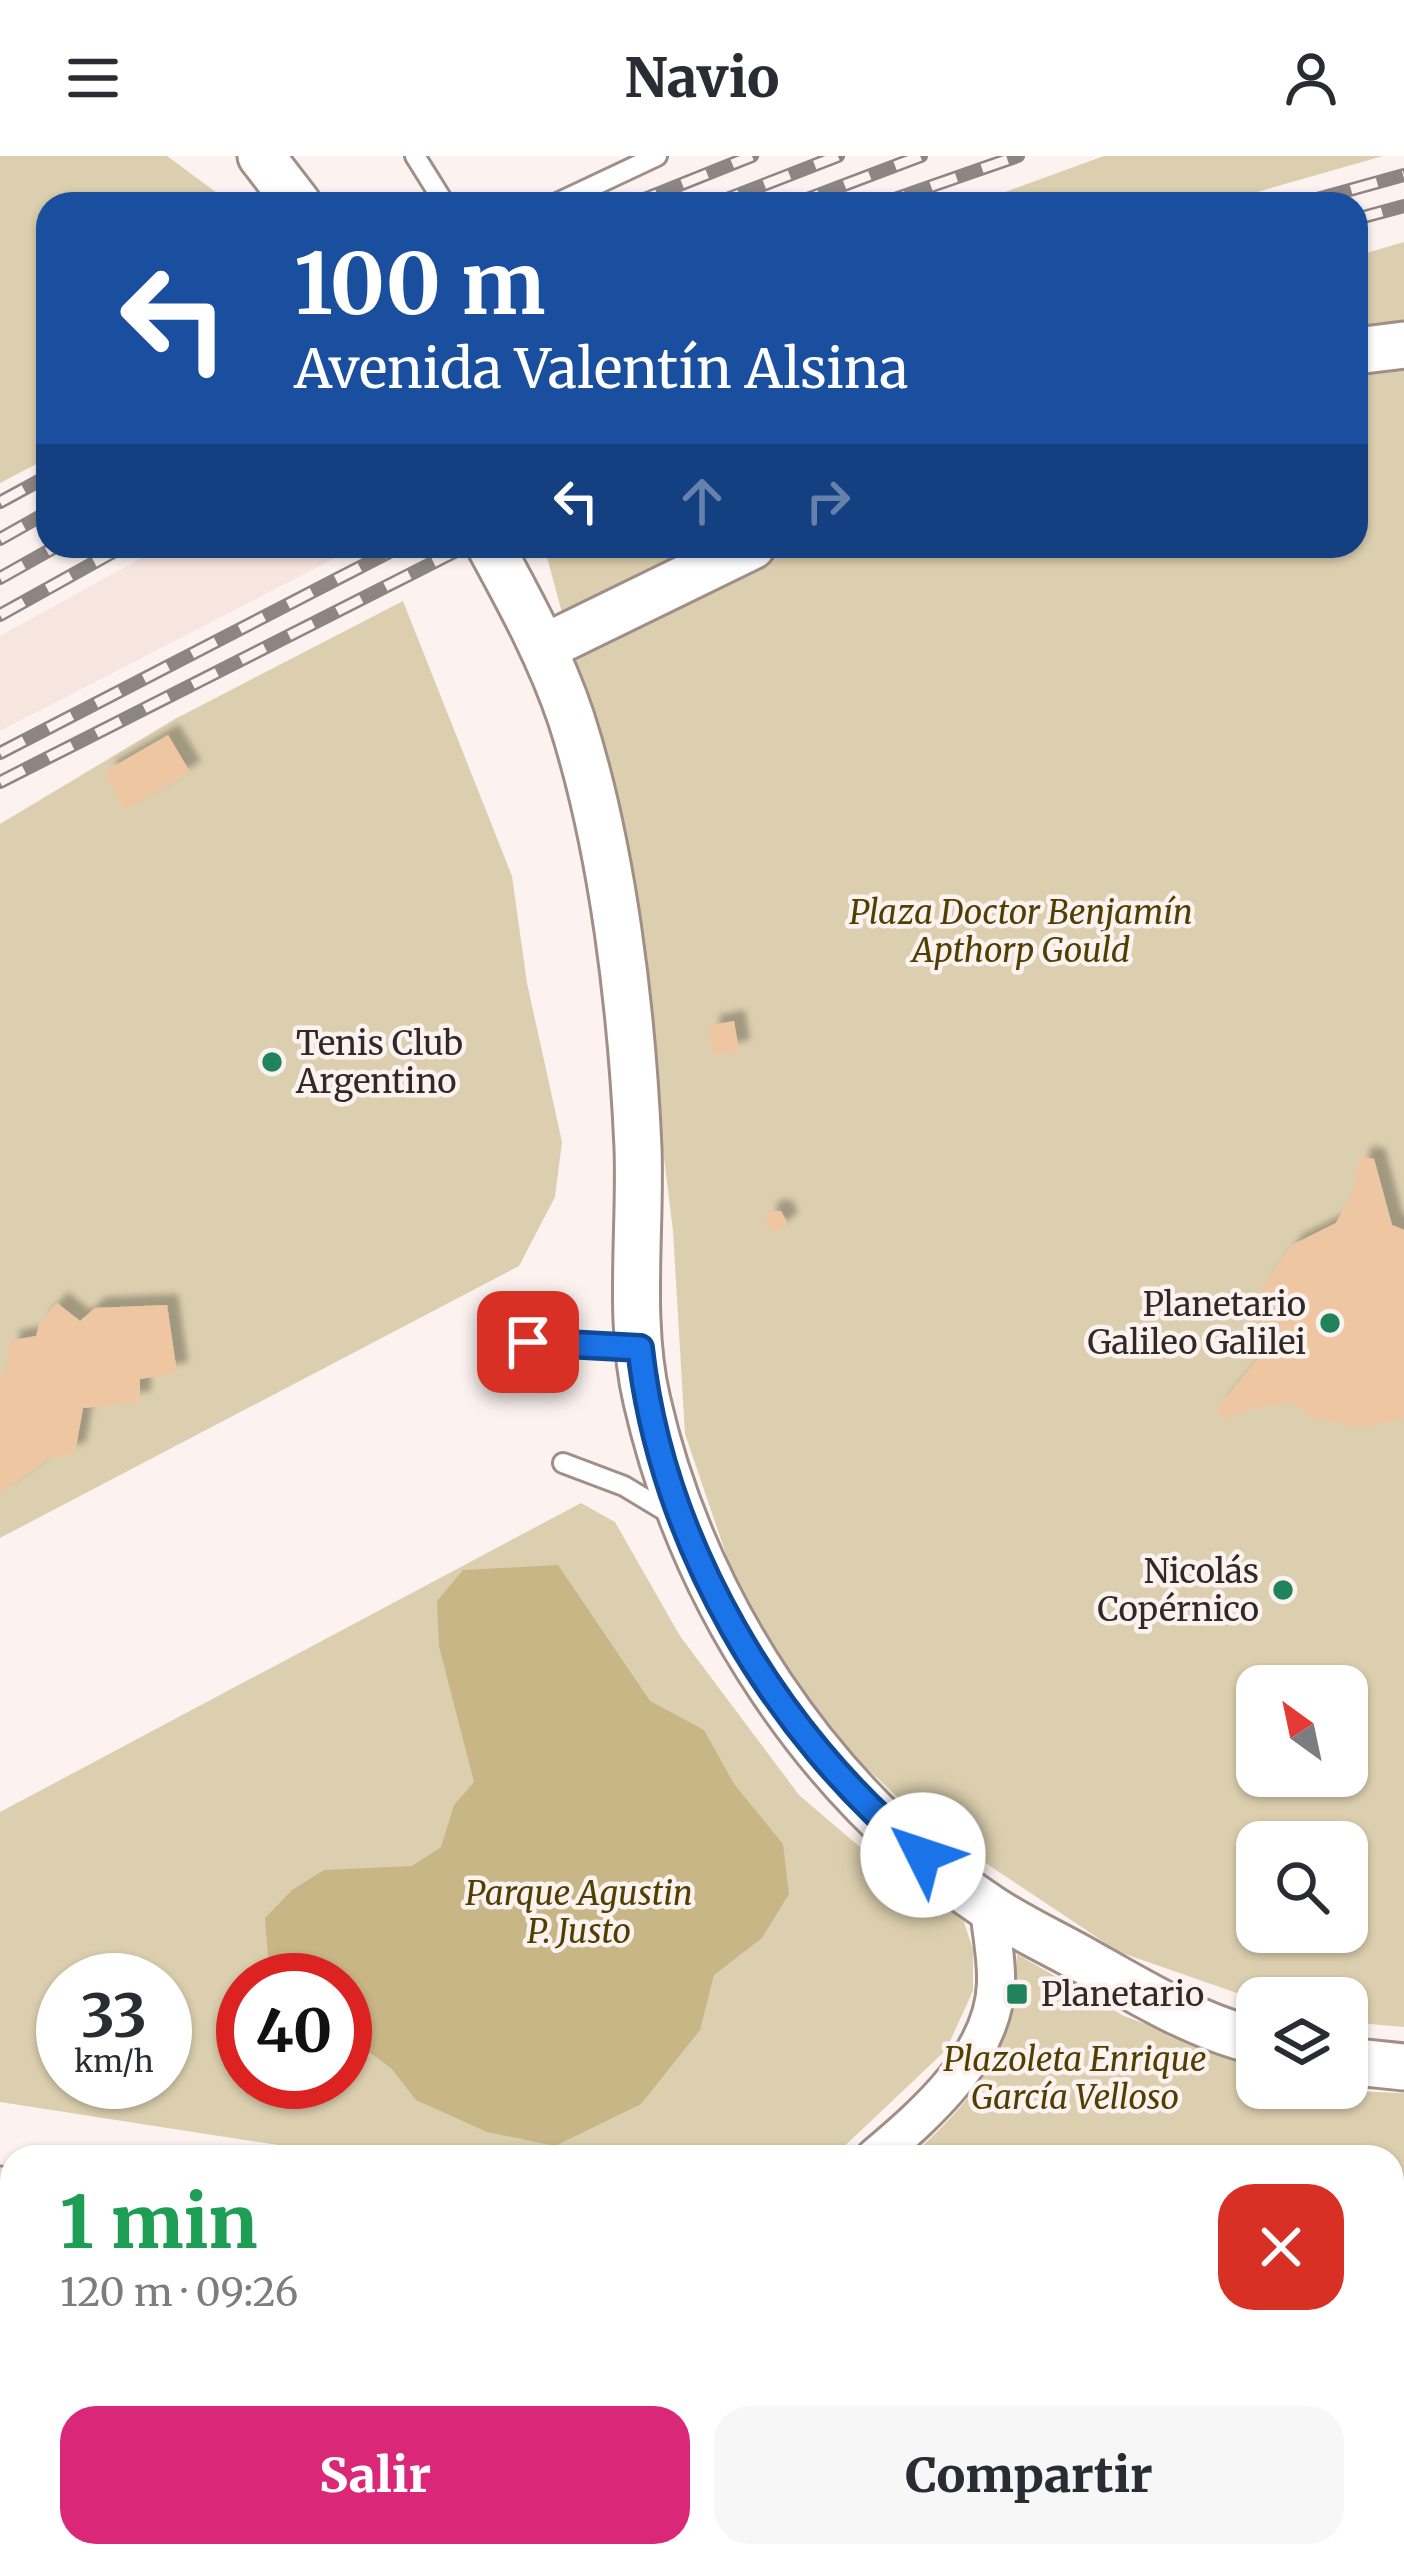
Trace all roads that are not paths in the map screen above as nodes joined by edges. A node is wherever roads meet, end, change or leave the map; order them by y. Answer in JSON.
{"nodes":[{"id":1,"x":261,"y":156,"type":"edge"},
{"id":2,"x":415,"y":156,"type":"edge"},
{"id":3,"x":656,"y":156,"type":"edge"},
{"id":4,"x":289,"y":192,"type":"edge"},
{"id":5,"x":438,"y":192,"type":"edge"},
{"id":6,"x":580,"y":192,"type":"edge"},
{"id":7,"x":1404,"y":345,"type":"edge"},
{"id":8,"x":1368,"y":350,"type":"edge"},
{"id":9,"x":496,"y":558,"type":"edge"},
{"id":10,"x":727,"y":558,"type":"edge"},
{"id":11,"x":543,"y":648,"type":"junction"},
{"id":12,"x":528,"y":1342,"type":"dead end"},
{"id":13,"x":640,"y":1348,"type":"junction"},
{"id":14,"x":563,"y":1463,"type":"dead end"},
{"id":15,"x":686,"y":1522,"type":"junction"},
{"id":16,"x":989,"y":1907,"type":"junction"},
{"id":17,"x":1236,"y":2032,"type":"edge"},
{"id":18,"x":1368,"y":2063,"type":"edge"},
{"id":19,"x":1404,"y":2067,"type":"edge"},
{"id":20,"x":887,"y":2145,"type":"edge"}],
"edges":[{"from":1,"to":4,"type":"street"},
{"from":2,"to":5,"type":"lane"},
{"from":3,"to":6,"type":"lane"},
{"from":7,"to":8,"type":"street"},
{"from":9,"to":11,"type":"street"},
{"from":10,"to":11,"type":"street"},
{"from":11,"to":13,"type":"street"},
{"from":12,"to":13,"type":"lane"},
{"from":13,"to":15,"type":"street"},
{"from":14,"to":15,"type":"lane"},
{"from":15,"to":16,"type":"street"},
{"from":16,"to":17,"type":"street"},
{"from":16,"to":20,"type":"street"},
{"from":18,"to":19,"type":"street"}]}
